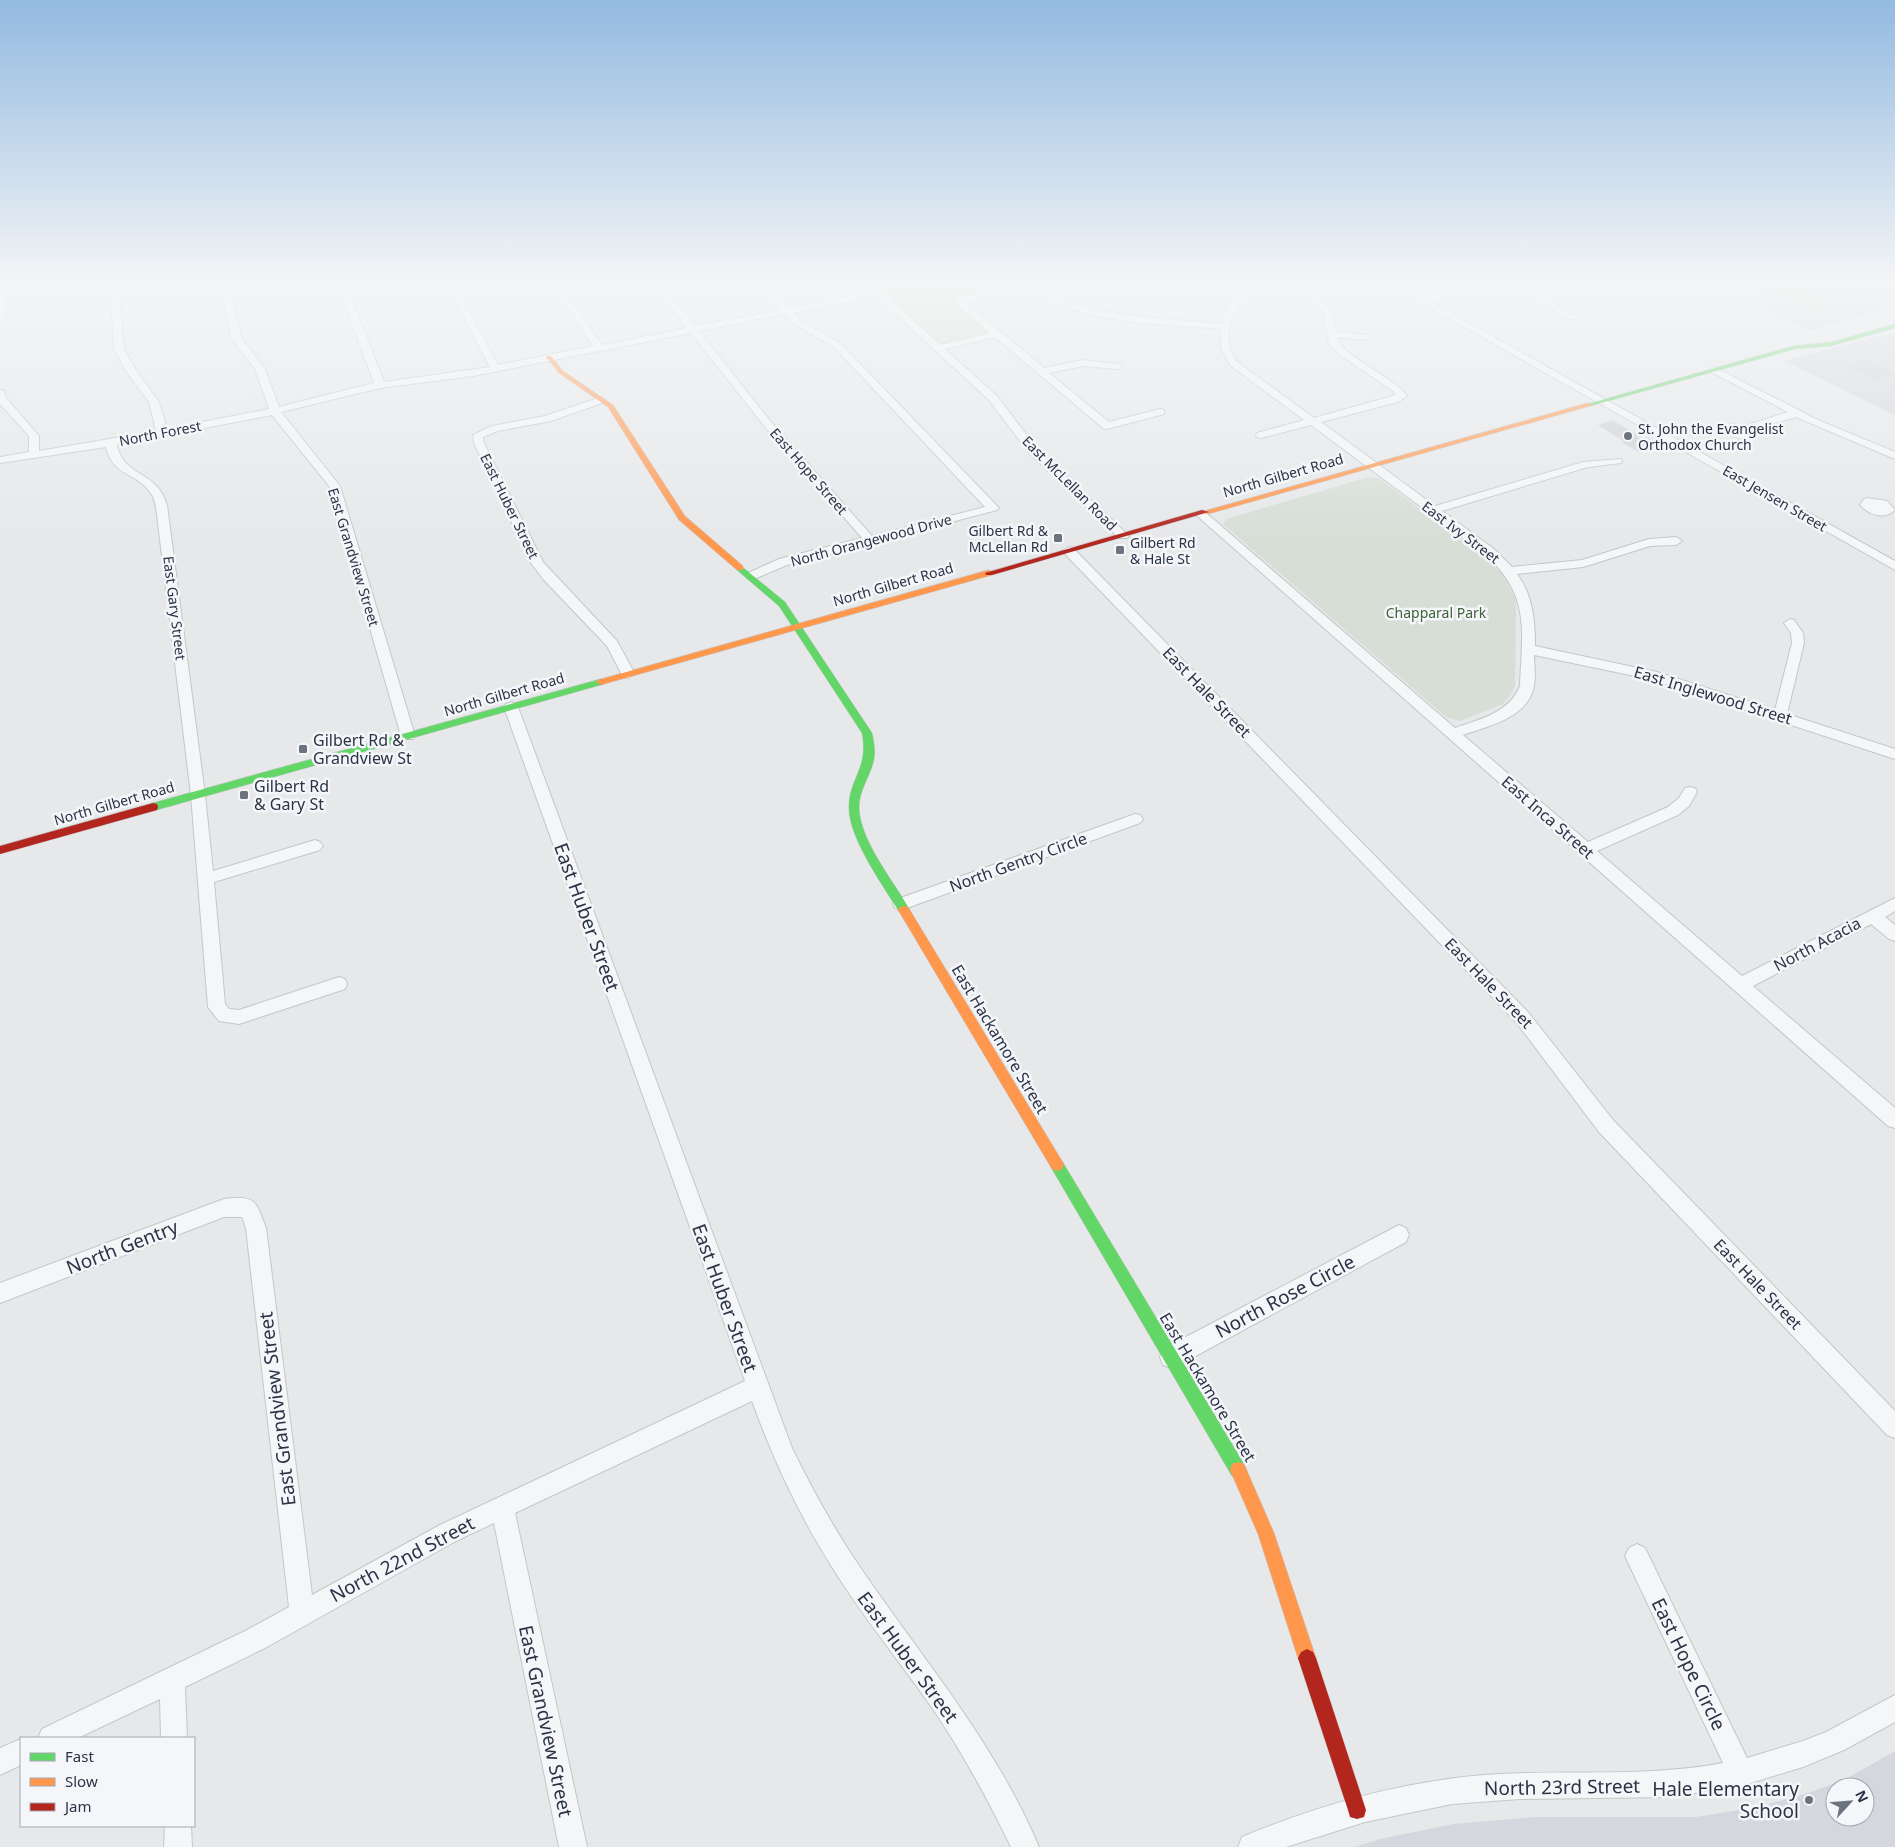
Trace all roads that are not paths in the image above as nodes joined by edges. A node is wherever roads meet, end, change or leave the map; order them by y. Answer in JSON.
{"nodes":[{"id":1,"x":131,"y":370,"type":"edge"},
{"id":2,"x":260,"y":370,"type":"edge"},
{"id":3,"x":374,"y":370,"type":"edge"},
{"id":4,"x":480,"y":370,"type":"edge"},
{"id":5,"x":560,"y":370,"type":"edge"},
{"id":6,"x":725,"y":370,"type":"edge"},
{"id":7,"x":861,"y":370,"type":"edge"},
{"id":8,"x":962,"y":370,"type":"edge"},
{"id":9,"x":1046,"y":370,"type":"edge"},
{"id":10,"x":1242,"y":370,"type":"edge"},
{"id":11,"x":1368,"y":370,"type":"edge"},
{"id":12,"x":1548,"y":370,"type":"edge"},
{"id":13,"x":1714,"y":370,"type":"joint"},
{"id":14,"x":1042,"y":371,"type":"joint"},
{"id":15,"x":380,"y":385,"type":"junction"},
{"id":16,"x":0,"y":393,"type":"edge"},
{"id":17,"x":601,"y":400,"type":"junction"},
{"id":18,"x":1603,"y":401,"type":"junction"},
{"id":19,"x":274,"y":411,"type":"junction"},
{"id":20,"x":1160,"y":412,"type":"dead end"},
{"id":21,"x":1797,"y":413,"type":"junction"},
{"id":22,"x":1313,"y":421,"type":"junction"},
{"id":23,"x":1748,"y":428,"type":"dead end"},
{"id":24,"x":162,"y":433,"type":"junction"},
{"id":25,"x":1261,"y":435,"type":"dead end"},
{"id":26,"x":111,"y":443,"type":"junction"},
{"id":27,"x":34,"y":454,"type":"junction"},
{"id":28,"x":1895,"y":456,"type":"edge"},
{"id":29,"x":0,"y":460,"type":"edge"},
{"id":30,"x":1616,"y":461,"type":"dead end"},
{"id":31,"x":1373,"y":466,"type":"junction"},
{"id":32,"x":1433,"y":510,"type":"junction"},
{"id":33,"x":1201,"y":514,"type":"junction"},
{"id":34,"x":1123,"y":536,"type":"junction"},
{"id":35,"x":868,"y":539,"type":"junction"},
{"id":36,"x":1676,"y":541,"type":"dead end"},
{"id":37,"x":1069,"y":551,"type":"junction"},
{"id":38,"x":1895,"y":566,"type":"edge"},
{"id":39,"x":1510,"y":570,"type":"junction"},
{"id":40,"x":752,"y":576,"type":"junction"},
{"id":41,"x":1790,"y":623,"type":"dead end"},
{"id":42,"x":797,"y":627,"type":"junction"},
{"id":43,"x":1527,"y":649,"type":"junction"},
{"id":44,"x":628,"y":674,"type":"junction"},
{"id":45,"x":511,"y":707,"type":"junction"},
{"id":46,"x":1780,"y":716,"type":"junction"},
{"id":47,"x":1452,"y":734,"type":"junction"},
{"id":48,"x":408,"y":736,"type":"junction"},
{"id":49,"x":1895,"y":754,"type":"edge"},
{"id":50,"x":1690,"y":792,"type":"dead end"},
{"id":51,"x":198,"y":795,"type":"junction"},
{"id":52,"x":1135,"y":819,"type":"dead end"},
{"id":53,"x":315,"y":846,"type":"dead end"},
{"id":54,"x":0,"y":850,"type":"edge"},
{"id":55,"x":1585,"y":850,"type":"junction"},
{"id":56,"x":206,"y":879,"type":"junction"},
{"id":57,"x":901,"y":904,"type":"junction"},
{"id":58,"x":1895,"y":904,"type":"edge"},
{"id":59,"x":1872,"y":916,"type":"junction"},
{"id":60,"x":1895,"y":934,"type":"edge"},
{"id":61,"x":339,"y":984,"type":"dead end"},
{"id":62,"x":1740,"y":985,"type":"junction"},
{"id":63,"x":1895,"y":1120,"type":"edge"},
{"id":64,"x":245,"y":1206,"type":"joint"},
{"id":65,"x":1399,"y":1235,"type":"dead end"},
{"id":66,"x":0,"y":1293,"type":"edge"},
{"id":67,"x":1171,"y":1357,"type":"junction"},
{"id":68,"x":758,"y":1387,"type":"junction"},
{"id":69,"x":1895,"y":1427,"type":"edge"},
{"id":70,"x":502,"y":1507,"type":"junction"},
{"id":71,"x":1637,"y":1556,"type":"dead end"},
{"id":72,"x":302,"y":1614,"type":"junction"},
{"id":73,"x":172,"y":1680,"type":"junction"},
{"id":74,"x":1895,"y":1708,"type":"edge"},
{"id":75,"x":52,"y":1737,"type":"edge"},
{"id":76,"x":174,"y":1737,"type":"edge"},
{"id":77,"x":20,"y":1752,"type":"edge"},
{"id":78,"x":0,"y":1762,"type":"edge"},
{"id":79,"x":1741,"y":1773,"type":"junction"},
{"id":80,"x":1357,"y":1810,"type":"junction"},
{"id":81,"x":178,"y":1827,"type":"edge"},
{"id":82,"x":178,"y":1847,"type":"edge"},
{"id":83,"x":573,"y":1847,"type":"edge"},
{"id":84,"x":1025,"y":1847,"type":"edge"},
{"id":85,"x":1252,"y":1847,"type":"edge"}],
"edges":[{"from":1,"to":24,"type":"street"},
{"from":2,"to":19,"type":"street","name":"East Grandview Street"},
{"from":3,"to":15,"type":"street"},
{"from":4,"to":15,"type":"street","name":"North Forest"},
{"from":5,"to":17,"type":"main road","name":"East Hackamore Street"},
{"from":6,"to":35,"type":"street","name":"East Hope Street"},
{"from":7,"to":35,"type":"street","name":"North Orangewood Drive"},
{"from":8,"to":34,"type":"street","name":"East McLellan Road"},
{"from":9,"to":14,"type":"street"},
{"from":10,"to":22,"type":"street","name":"East Ivy Street"},
{"from":11,"to":22,"type":"street"},
{"from":12,"to":18,"type":"street","name":"East Jensen Street"},
{"from":13,"to":18,"type":"main road","name":"North Gilbert Road"},
{"from":13,"to":21,"type":"street"},
{"from":14,"to":20,"type":"street"},
{"from":15,"to":19,"type":"street","name":"North Forest"},
{"from":16,"to":27,"type":"street"},
{"from":17,"to":40,"type":"main road","name":"East Hackamore Street"},
{"from":17,"to":44,"type":"street","name":"East Huber Street"},
{"from":18,"to":31,"type":"main road","name":"North Gilbert Road"},
{"from":18,"to":38,"type":"street","name":"East Jensen Street"},
{"from":19,"to":24,"type":"street","name":"North Forest"},
{"from":19,"to":48,"type":"street","name":"East Grandview Street"},
{"from":21,"to":23,"type":"street"},
{"from":21,"to":28,"type":"street"},
{"from":22,"to":25,"type":"street"},
{"from":22,"to":31,"type":"street","name":"East Ivy Street"},
{"from":24,"to":26,"type":"street","name":"North Forest"},
{"from":26,"to":27,"type":"street","name":"North Forest"},
{"from":26,"to":51,"type":"street","name":"East Gary Street"},
{"from":27,"to":29,"type":"street","name":"North Forest"},
{"from":30,"to":32,"type":"street"},
{"from":31,"to":32,"type":"street","name":"East Ivy Street"},
{"from":31,"to":33,"type":"main road","name":"North Gilbert Road"},
{"from":32,"to":39,"type":"street","name":"East Ivy Street"},
{"from":33,"to":34,"type":"main road","name":"North Gilbert Road"},
{"from":33,"to":47,"type":"street","name":"East Inca Street"},
{"from":34,"to":37,"type":"main road","name":"North Gilbert Road"},
{"from":35,"to":40,"type":"street","name":"North Orangewood Drive"},
{"from":36,"to":39,"type":"street"},
{"from":37,"to":42,"type":"main road","name":"North Gilbert Road"},
{"from":37,"to":69,"type":"street","name":"East Hale Street"},
{"from":39,"to":43,"type":"street","name":"East Ivy Street"},
{"from":40,"to":42,"type":"main road","name":"East Hackamore Street"},
{"from":41,"to":46,"type":"street"},
{"from":42,"to":44,"type":"main road","name":"North Gilbert Road"},
{"from":42,"to":57,"type":"main road","name":"East Hackamore Street"},
{"from":43,"to":46,"type":"street","name":"East Inglewood Street"},
{"from":43,"to":47,"type":"street","name":"East Ivy Street"},
{"from":44,"to":45,"type":"main road","name":"North Gilbert Road"},
{"from":45,"to":48,"type":"main road","name":"North Gilbert Road"},
{"from":45,"to":68,"type":"street","name":"East Huber Street"},
{"from":46,"to":49,"type":"street","name":"East Inglewood Street"},
{"from":47,"to":55,"type":"street","name":"East Inca Street"},
{"from":48,"to":51,"type":"main road","name":"North Gilbert Road"},
{"from":50,"to":55,"type":"street"},
{"from":51,"to":54,"type":"main road","name":"North Gilbert Road"},
{"from":51,"to":56,"type":"street","name":"East Gary Street"},
{"from":52,"to":57,"type":"street","name":"North Gentry Circle"},
{"from":53,"to":56,"type":"street"},
{"from":55,"to":62,"type":"street","name":"East Inca Street"},
{"from":56,"to":61,"type":"street","name":"East Gary Street"},
{"from":57,"to":67,"type":"main road","name":"East Hackamore Street"},
{"from":58,"to":59,"type":"street","name":"North Acacia"},
{"from":59,"to":60,"type":"street"},
{"from":59,"to":62,"type":"street","name":"North Acacia"},
{"from":62,"to":63,"type":"street","name":"East Inca Street"},
{"from":64,"to":66,"type":"street","name":"North Gentry"},
{"from":64,"to":72,"type":"street","name":"East Grandview Street"},
{"from":65,"to":67,"type":"street","name":"North Rose Circle"},
{"from":67,"to":80,"type":"main road","name":"East Hackamore Street"},
{"from":68,"to":70,"type":"street","name":"North 22nd Street"},
{"from":68,"to":84,"type":"street","name":"East Huber Street"},
{"from":70,"to":72,"type":"street","name":"North 22nd Street"},
{"from":70,"to":83,"type":"street","name":"East Grandview Street"},
{"from":71,"to":79,"type":"street","name":"East Hope Circle"},
{"from":72,"to":73,"type":"street","name":"North 22nd Street"},
{"from":73,"to":75,"type":"street","name":"North 22nd Street"},
{"from":73,"to":76,"type":"street"},
{"from":74,"to":79,"type":"street","name":"North 23rd Street"},
{"from":77,"to":78,"type":"street"},
{"from":79,"to":80,"type":"street","name":"North 23rd Street"},
{"from":80,"to":85,"type":"street","name":"North 23rd Street"},
{"from":81,"to":82,"type":"street"}]}
